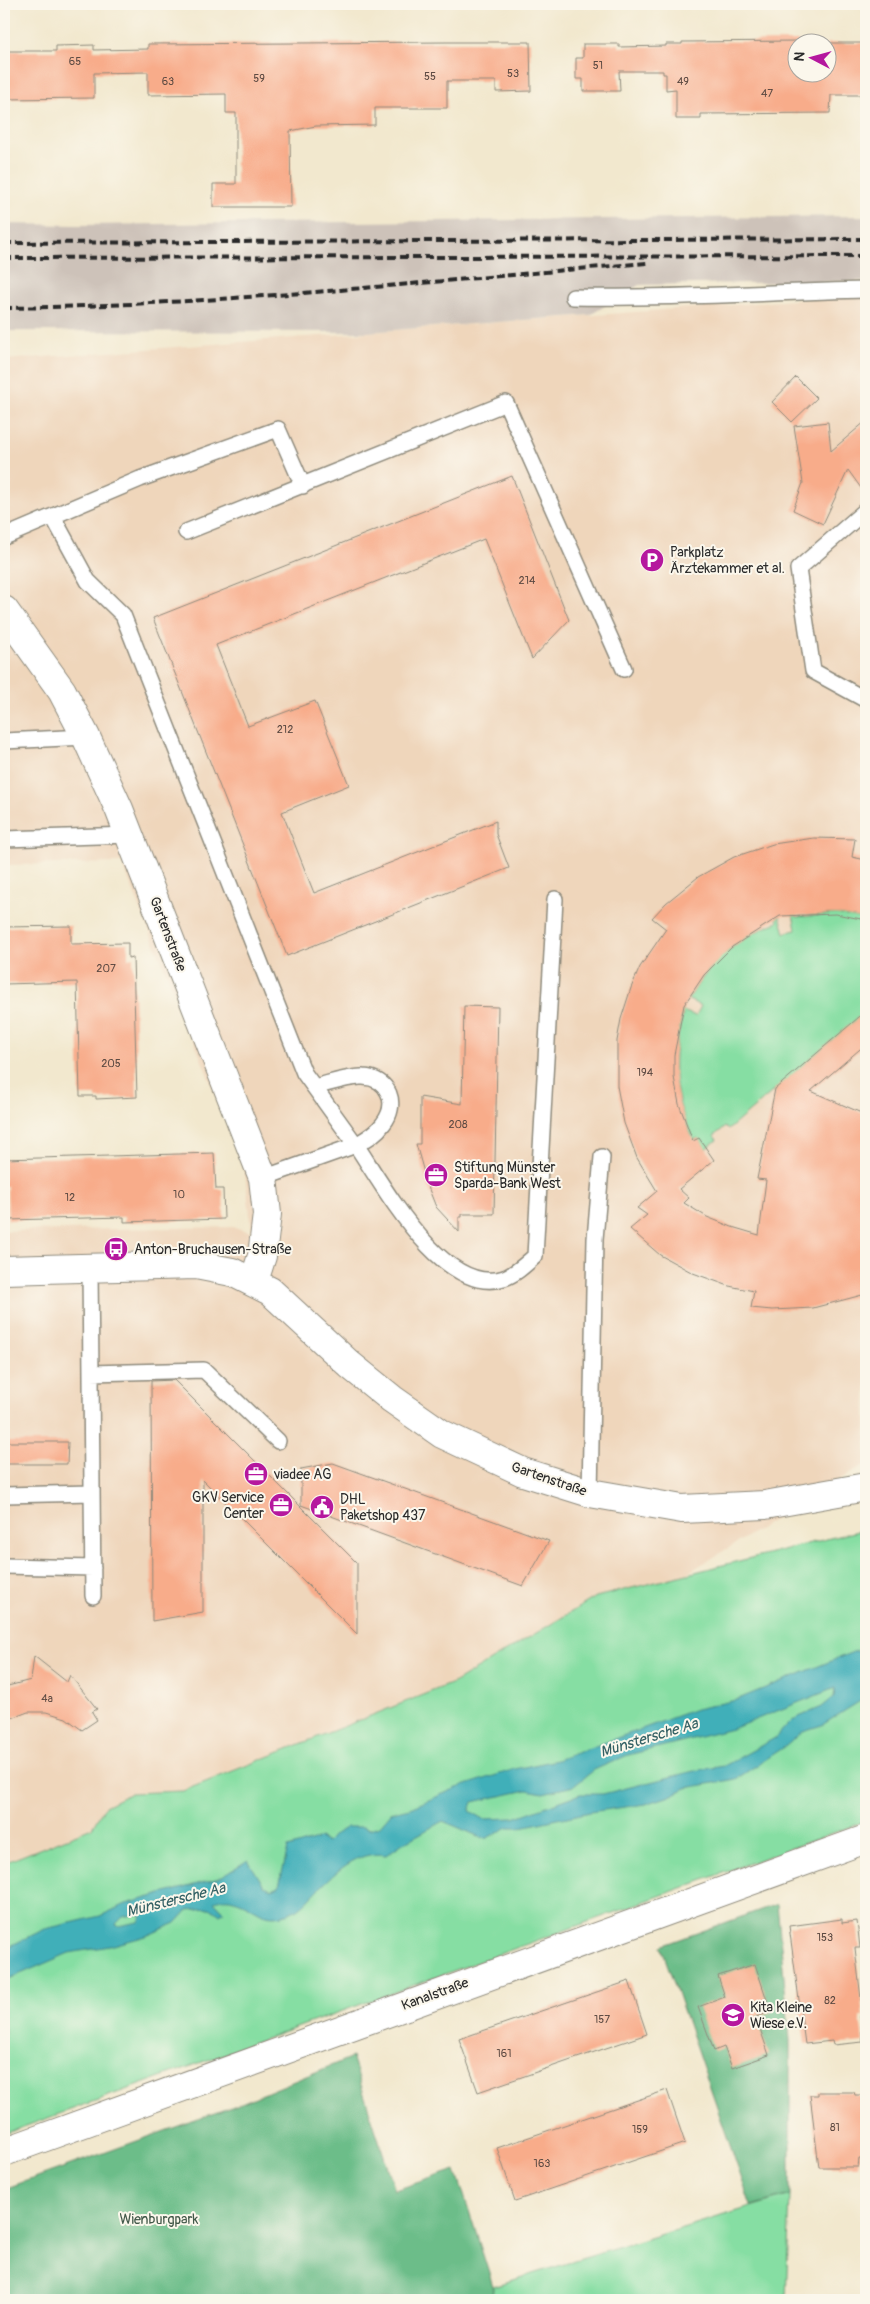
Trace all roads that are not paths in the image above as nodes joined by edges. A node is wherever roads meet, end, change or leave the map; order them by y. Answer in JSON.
{"nodes":[{"id":1,"x":866,"y":290,"type":"edge"},
{"id":2,"x":572,"y":297,"type":"dead end"},
{"id":3,"x":303,"y":486,"type":"junction"},
{"id":4,"x":866,"y":510,"type":"edge"},
{"id":5,"x":53,"y":517,"type":"junction"},
{"id":6,"x":186,"y":532,"type":"dead end"},
{"id":7,"x":4,"y":537,"type":"edge"},
{"id":8,"x":4,"y":610,"type":"edge"},
{"id":9,"x":624,"y":669,"type":"dead end"},
{"id":10,"x":866,"y":700,"type":"edge"},
{"id":11,"x":86,"y":737,"type":"junction"},
{"id":12,"x":4,"y":741,"type":"edge"},
{"id":13,"x":130,"y":835,"type":"junction"},
{"id":14,"x":4,"y":839,"type":"edge"},
{"id":15,"x":555,"y":899,"type":"dead end"},
{"id":16,"x":314,"y":1087,"type":"junction"},
{"id":17,"x":356,"y":1145,"type":"junction"},
{"id":18,"x":602,"y":1157,"type":"dead end"},
{"id":19,"x":263,"y":1178,"type":"junction"},
{"id":20,"x":90,"y":1267,"type":"junction"},
{"id":21,"x":4,"y":1270,"type":"edge"},
{"id":22,"x":254,"y":1281,"type":"junction"},
{"id":23,"x":91,"y":1373,"type":"junction"},
{"id":24,"x":278,"y":1441,"type":"dead end"},
{"id":25,"x":866,"y":1487,"type":"edge"},
{"id":26,"x":92,"y":1493,"type":"junction"},
{"id":27,"x":590,"y":1493,"type":"junction"},
{"id":28,"x":4,"y":1495,"type":"edge"},
{"id":29,"x":4,"y":1566,"type":"edge"},
{"id":30,"x":93,"y":1568,"type":"junction"},
{"id":31,"x":93,"y":1596,"type":"dead end"},
{"id":32,"x":866,"y":1839,"type":"edge"},
{"id":33,"x":4,"y":2152,"type":"edge"}],
"edges":[{"from":1,"to":2,"type":"lane"},
{"from":3,"to":5,"type":"lane"},
{"from":3,"to":6,"type":"lane"},
{"from":3,"to":9,"type":"lane"},
{"from":4,"to":10,"type":"lane"},
{"from":5,"to":7,"type":"lane"},
{"from":5,"to":16,"type":"lane"},
{"from":8,"to":11,"type":"street","name":"Gartenstraße"},
{"from":11,"to":12,"type":"lane"},
{"from":11,"to":13,"type":"street","name":"Gartenstraße"},
{"from":13,"to":14,"type":"lane"},
{"from":13,"to":19,"type":"street","name":"Gartenstraße"},
{"from":15,"to":17,"type":"lane"},
{"from":16,"to":17,"type":"lane"},
{"from":16,"to":17,"type":"lane"},
{"from":17,"to":19,"type":"lane"},
{"from":18,"to":27,"type":"lane"},
{"from":19,"to":22,"type":"street","name":"Gartenstraße"},
{"from":20,"to":21,"type":"street"},
{"from":20,"to":22,"type":"street"},
{"from":20,"to":23,"type":"lane"},
{"from":22,"to":27,"type":"street","name":"Gartenstraße"},
{"from":23,"to":24,"type":"lane"},
{"from":23,"to":26,"type":"lane"},
{"from":25,"to":27,"type":"street","name":"Gartenstraße"},
{"from":26,"to":28,"type":"lane"},
{"from":26,"to":30,"type":"lane"},
{"from":29,"to":30,"type":"lane"},
{"from":30,"to":31,"type":"lane"},
{"from":32,"to":33,"type":"street","name":"Kanalstraße"}]}
